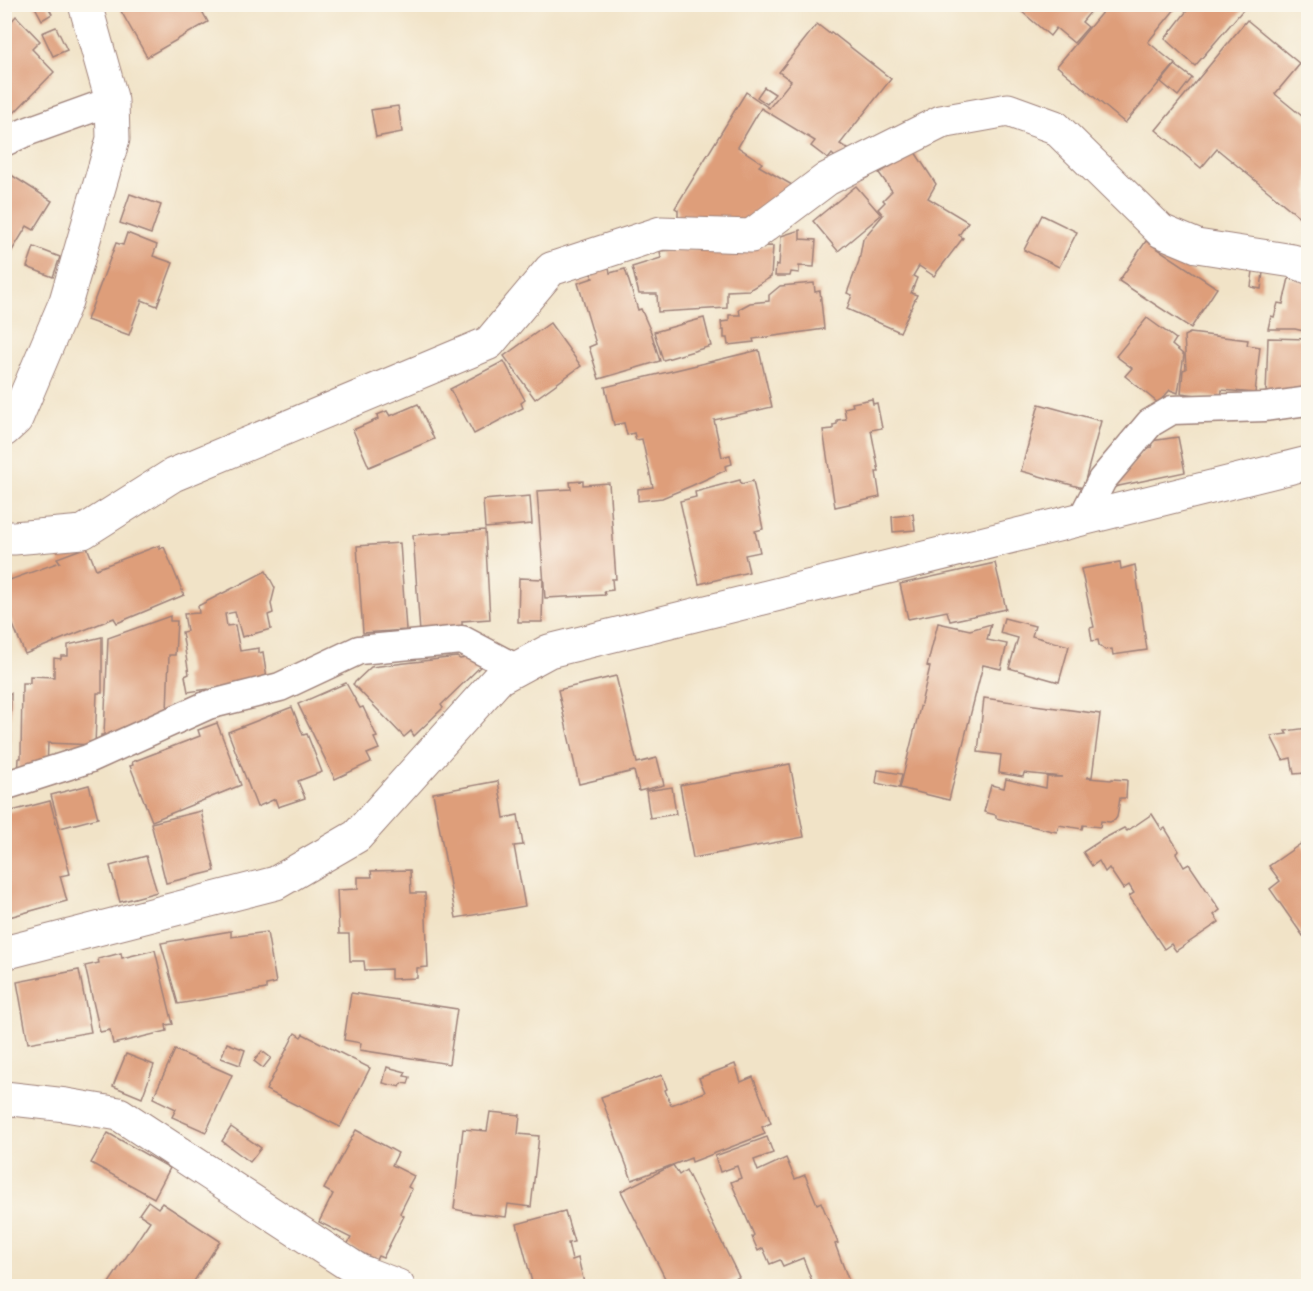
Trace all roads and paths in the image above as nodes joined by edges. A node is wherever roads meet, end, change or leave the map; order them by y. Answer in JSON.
{"nodes":[{"id":1,"x":85,"y":4,"type":"edge"},
{"id":2,"x":112,"y":101,"type":"junction"},
{"id":3,"x":4,"y":142,"type":"edge"},
{"id":4,"x":1308,"y":267,"type":"edge"},
{"id":5,"x":1308,"y":401,"type":"edge"},
{"id":6,"x":4,"y":430,"type":"edge"},
{"id":7,"x":1308,"y":463,"type":"edge"},
{"id":8,"x":1082,"y":519,"type":"junction"},
{"id":9,"x":4,"y":538,"type":"edge"},
{"id":10,"x":517,"y":669,"type":"junction"},
{"id":11,"x":4,"y":786,"type":"edge"},
{"id":12,"x":4,"y":952,"type":"edge"},
{"id":13,"x":4,"y":1098,"type":"edge"},
{"id":14,"x":354,"y":1279,"type":"edge"},
{"id":15,"x":398,"y":1287,"type":"edge"}],
"edges":[{"from":1,"to":2,"type":"street"},
{"from":2,"to":3,"type":"lane"},
{"from":2,"to":6,"type":"street"},
{"from":4,"to":9,"type":"street"},
{"from":5,"to":8,"type":"lane"},
{"from":7,"to":8,"type":"street"},
{"from":8,"to":10,"type":"street"},
{"from":10,"to":11,"type":"lane"},
{"from":10,"to":12,"type":"street"},
{"from":13,"to":14,"type":"street"},
{"from":14,"to":15,"type":"street"}]}
